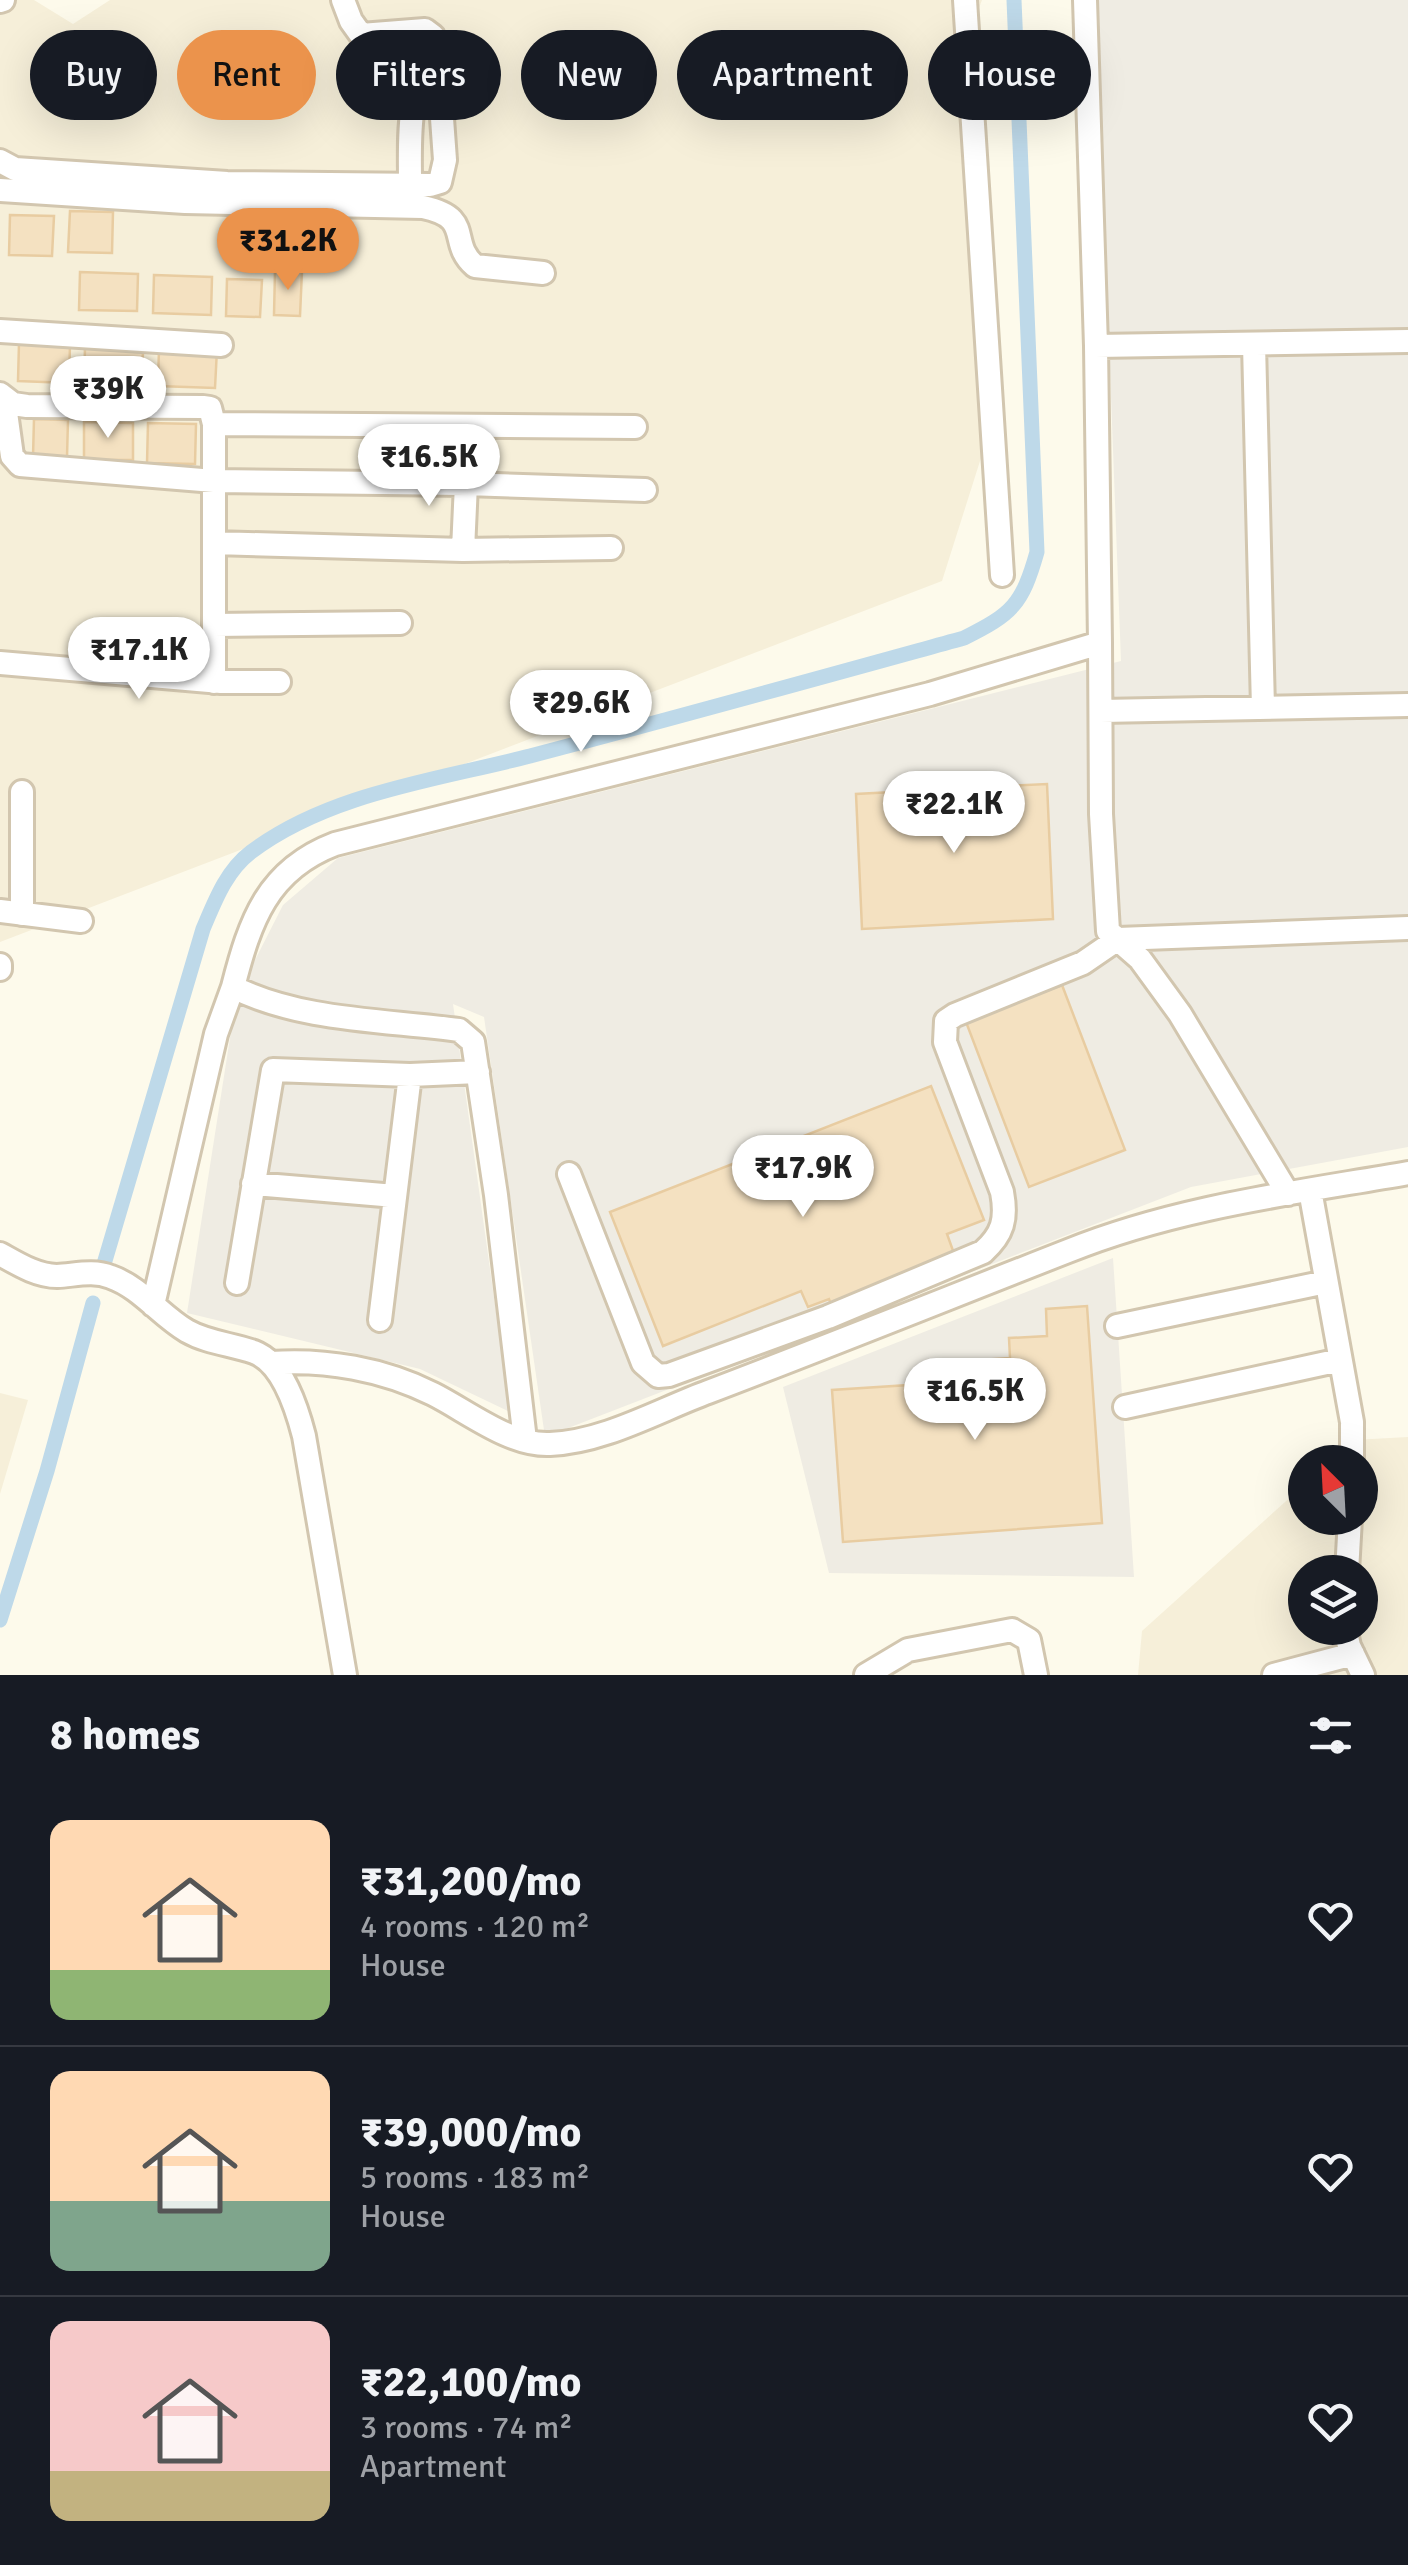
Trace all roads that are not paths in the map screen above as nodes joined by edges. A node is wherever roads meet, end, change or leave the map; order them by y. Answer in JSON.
{"nodes":[{"id":1,"x":343,"y":0,"type":"edge"},
{"id":2,"x":965,"y":0,"type":"edge"},
{"id":3,"x":1085,"y":0,"type":"edge"},
{"id":4,"x":357,"y":30,"type":"edge"},
{"id":5,"x":412,"y":120,"type":"edge"},
{"id":6,"x":441,"y":120,"type":"edge"},
{"id":7,"x":0,"y":161,"type":"edge"},
{"id":8,"x":410,"y":184,"type":"junction"},
{"id":9,"x":0,"y":190,"type":"edge"},
{"id":10,"x":543,"y":274,"type":"dead end"},
{"id":11,"x":0,"y":331,"type":"edge"},
{"id":12,"x":1408,"y":341,"type":"edge"},
{"id":13,"x":1254,"y":344,"type":"junction"},
{"id":14,"x":221,"y":345,"type":"dead end"},
{"id":15,"x":1096,"y":346,"type":"junction"},
{"id":16,"x":2,"y":396,"type":"edge"},
{"id":17,"x":214,"y":424,"type":"junction"},
{"id":18,"x":462,"y":426,"type":"junction"},
{"id":19,"x":635,"y":427,"type":"dead end"},
{"id":20,"x":214,"y":481,"type":"junction"},
{"id":21,"x":466,"y":484,"type":"junction"},
{"id":22,"x":645,"y":490,"type":"dead end"},
{"id":23,"x":214,"y":543,"type":"junction"},
{"id":24,"x":610,"y":548,"type":"dead end"},
{"id":25,"x":463,"y":550,"type":"junction"},
{"id":26,"x":1002,"y":575,"type":"dead end"},
{"id":27,"x":400,"y":622,"type":"dead end"},
{"id":28,"x":214,"y":625,"type":"junction"},
{"id":29,"x":1100,"y":643,"type":"junction"},
{"id":30,"x":0,"y":664,"type":"edge"},
{"id":31,"x":214,"y":682,"type":"junction"},
{"id":32,"x":280,"y":682,"type":"dead end"},
{"id":33,"x":1408,"y":705,"type":"edge"},
{"id":34,"x":1263,"y":708,"type":"junction"},
{"id":35,"x":1101,"y":711,"type":"junction"},
{"id":36,"x":22,"y":792,"type":"dead end"},
{"id":37,"x":11,"y":912,"type":"edge"},
{"id":38,"x":81,"y":921,"type":"dead end"},
{"id":39,"x":1408,"y":928,"type":"edge"},
{"id":40,"x":1118,"y":939,"type":"junction"},
{"id":41,"x":232,"y":987,"type":"junction"},
{"id":42,"x":478,"y":1072,"type":"junction"},
{"id":43,"x":410,"y":1075,"type":"junction"},
{"id":44,"x":1408,"y":1173,"type":"edge"},
{"id":45,"x":569,"y":1174,"type":"dead end"},
{"id":46,"x":254,"y":1184,"type":"junction"},
{"id":47,"x":1299,"y":1192,"type":"junction"},
{"id":48,"x":395,"y":1196,"type":"junction"},
{"id":49,"x":0,"y":1254,"type":"edge"},
{"id":50,"x":1326,"y":1282,"type":"junction"},
{"id":51,"x":237,"y":1283,"type":"dead end"},
{"id":52,"x":153,"y":1305,"type":"junction"},
{"id":53,"x":380,"y":1320,"type":"dead end"},
{"id":54,"x":1117,"y":1326,"type":"dead end"},
{"id":55,"x":1340,"y":1360,"type":"junction"},
{"id":56,"x":271,"y":1363,"type":"junction"},
{"id":57,"x":1124,"y":1407,"type":"dead end"},
{"id":58,"x":525,"y":1440,"type":"junction"},
{"id":59,"x":1352,"y":1445,"type":"edge"},
{"id":60,"x":1358,"y":1664,"type":"edge"},
{"id":61,"x":345,"y":1675,"type":"edge"},
{"id":62,"x":866,"y":1675,"type":"edge"},
{"id":63,"x":1036,"y":1675,"type":"edge"},
{"id":64,"x":1274,"y":1675,"type":"edge"}],
"edges":[{"from":1,"to":4,"type":"street"},
{"from":2,"to":26,"type":"street"},
{"from":3,"to":15,"type":"street"},
{"from":5,"to":8,"type":"street"},
{"from":6,"to":8,"type":"street"},
{"from":7,"to":8,"type":"street"},
{"from":9,"to":10,"type":"street"},
{"from":11,"to":14,"type":"street"},
{"from":12,"to":13,"type":"street"},
{"from":13,"to":15,"type":"street"},
{"from":13,"to":34,"type":"street"},
{"from":15,"to":29,"type":"street"},
{"from":16,"to":17,"type":"street"},
{"from":16,"to":20,"type":"street"},
{"from":17,"to":18,"type":"street"},
{"from":17,"to":20,"type":"street"},
{"from":18,"to":19,"type":"street"},
{"from":18,"to":21,"type":"street"},
{"from":20,"to":21,"type":"street"},
{"from":20,"to":23,"type":"street"},
{"from":21,"to":22,"type":"street"},
{"from":21,"to":25,"type":"street"},
{"from":23,"to":25,"type":"street"},
{"from":23,"to":28,"type":"street"},
{"from":24,"to":25,"type":"street"},
{"from":27,"to":28,"type":"street"},
{"from":28,"to":31,"type":"street"},
{"from":29,"to":35,"type":"street"},
{"from":29,"to":41,"type":"street"},
{"from":30,"to":31,"type":"street"},
{"from":31,"to":32,"type":"street"},
{"from":33,"to":34,"type":"street"},
{"from":34,"to":35,"type":"street"},
{"from":35,"to":40,"type":"street"},
{"from":36,"to":37,"type":"street"},
{"from":37,"to":38,"type":"street"},
{"from":39,"to":40,"type":"street"},
{"from":40,"to":45,"type":"street"},
{"from":40,"to":47,"type":"street"},
{"from":41,"to":42,"type":"street"},
{"from":41,"to":52,"type":"street"},
{"from":42,"to":43,"type":"street"},
{"from":42,"to":58,"type":"street"},
{"from":43,"to":46,"type":"street"},
{"from":43,"to":48,"type":"street"},
{"from":44,"to":47,"type":"street"},
{"from":46,"to":48,"type":"street"},
{"from":46,"to":51,"type":"street"},
{"from":47,"to":50,"type":"street"},
{"from":47,"to":58,"type":"street"},
{"from":48,"to":53,"type":"street"},
{"from":49,"to":52,"type":"street"},
{"from":50,"to":54,"type":"street"},
{"from":50,"to":55,"type":"street"},
{"from":52,"to":56,"type":"street"},
{"from":55,"to":57,"type":"street"},
{"from":55,"to":59,"type":"street"},
{"from":56,"to":58,"type":"street"},
{"from":56,"to":61,"type":"street"},
{"from":60,"to":64,"type":"street"},
{"from":62,"to":63,"type":"street"}]}
